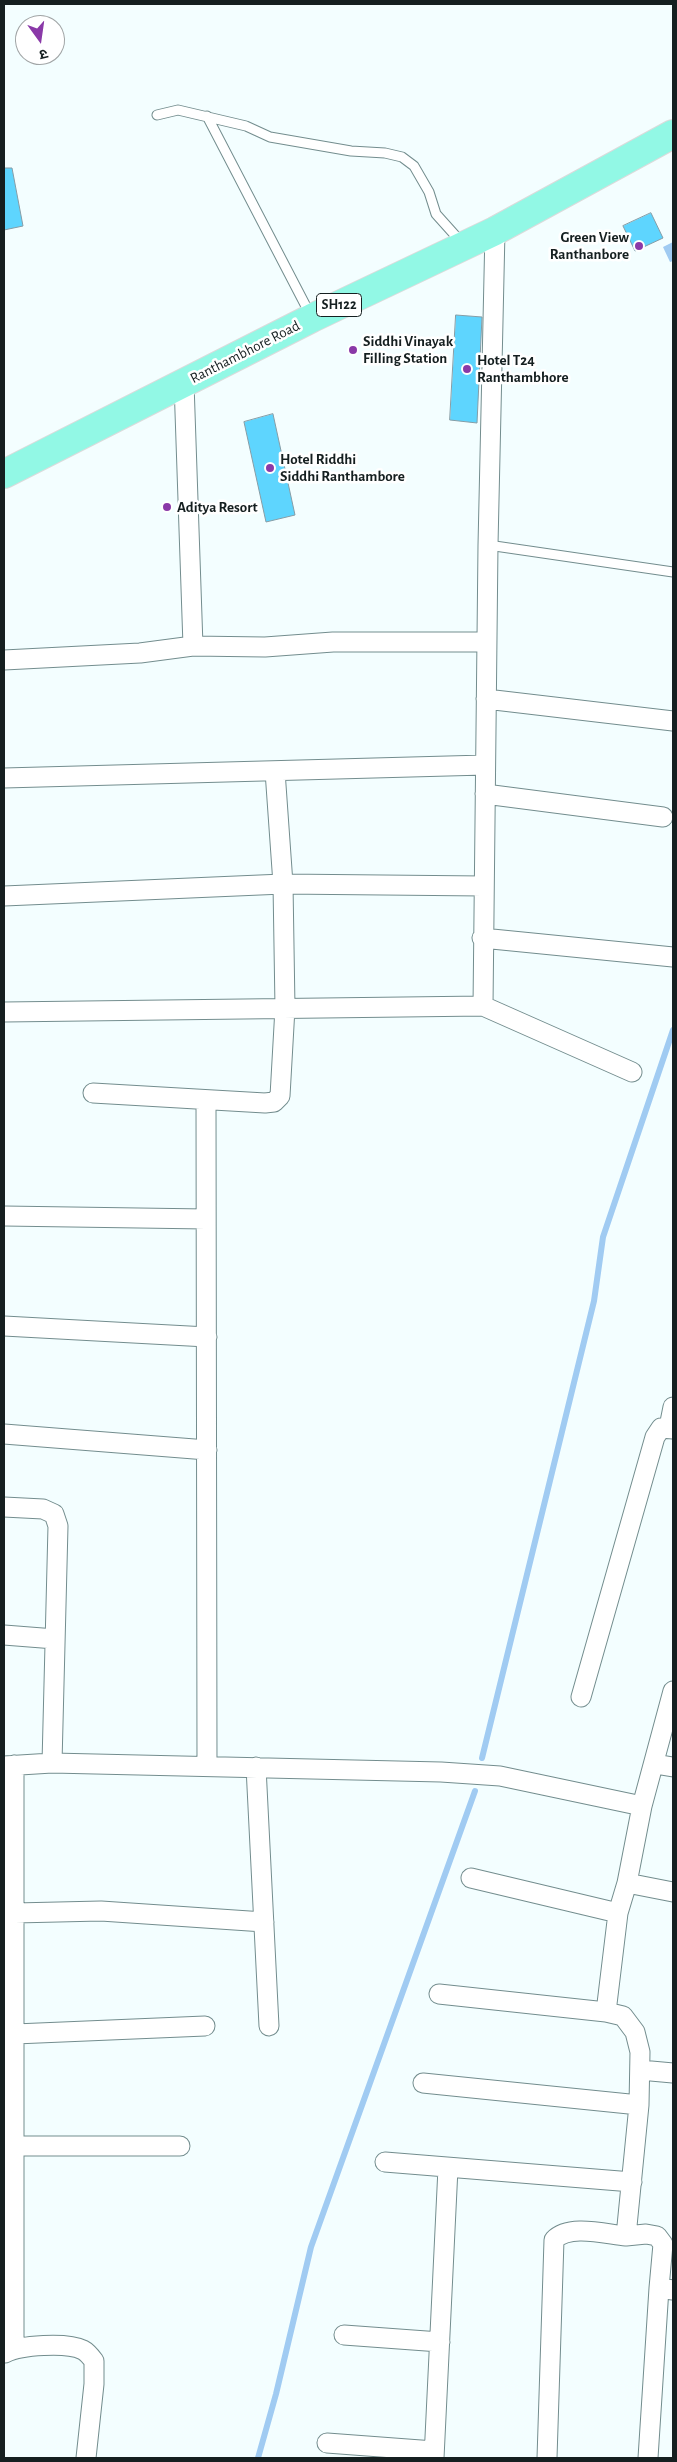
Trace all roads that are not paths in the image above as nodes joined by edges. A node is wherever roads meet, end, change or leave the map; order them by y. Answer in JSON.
{"nodes":[{"id":1,"x":157,"y":115,"type":"dead end"},
{"id":2,"x":208,"y":116,"type":"junction"},
{"id":3,"x":673,"y":134,"type":"edge"},
{"id":4,"x":495,"y":231,"type":"junction"},
{"id":5,"x":463,"y":245,"type":"junction"},
{"id":6,"x":312,"y":318,"type":"junction"},
{"id":7,"x":184,"y":384,"type":"junction"},
{"id":8,"x":4,"y":474,"type":"edge"},
{"id":9,"x":488,"y":545,"type":"junction"},
{"id":10,"x":673,"y":572,"type":"edge"},
{"id":11,"x":486,"y":642,"type":"junction"},
{"id":12,"x":193,"y":646,"type":"junction"},
{"id":13,"x":4,"y":660,"type":"edge"},
{"id":14,"x":486,"y":699,"type":"junction"},
{"id":15,"x":673,"y":721,"type":"edge"},
{"id":16,"x":485,"y":765,"type":"junction"},
{"id":17,"x":275,"y":771,"type":"junction"},
{"id":18,"x":4,"y":778,"type":"edge"},
{"id":19,"x":485,"y":794,"type":"junction"},
{"id":20,"x":663,"y":817,"type":"dead end"},
{"id":21,"x":283,"y":884,"type":"junction"},
{"id":22,"x":483,"y":886,"type":"junction"},
{"id":23,"x":4,"y":896,"type":"edge"},
{"id":24,"x":482,"y":938,"type":"junction"},
{"id":25,"x":673,"y":957,"type":"edge"},
{"id":26,"x":483,"y":1006,"type":"junction"},
{"id":27,"x":285,"y":1008,"type":"junction"},
{"id":28,"x":4,"y":1012,"type":"edge"},
{"id":29,"x":632,"y":1072,"type":"dead end"},
{"id":30,"x":93,"y":1093,"type":"dead end"},
{"id":31,"x":206,"y":1100,"type":"junction"},
{"id":32,"x":4,"y":1216,"type":"edge"},
{"id":33,"x":206,"y":1219,"type":"junction"},
{"id":34,"x":4,"y":1326,"type":"edge"},
{"id":35,"x":207,"y":1337,"type":"junction"},
{"id":36,"x":673,"y":1407,"type":"edge"},
{"id":37,"x":671,"y":1428,"type":"edge"},
{"id":38,"x":4,"y":1434,"type":"edge"},
{"id":39,"x":207,"y":1450,"type":"junction"},
{"id":40,"x":4,"y":1507,"type":"edge"},
{"id":41,"x":4,"y":1635,"type":"edge"},
{"id":42,"x":55,"y":1639,"type":"junction"},
{"id":43,"x":673,"y":1691,"type":"edge"},
{"id":44,"x":581,"y":1697,"type":"dead end"},
{"id":45,"x":52,"y":1763,"type":"junction"},
{"id":46,"x":664,"y":1765,"type":"edge"},
{"id":47,"x":9,"y":1766,"type":"edge"},
{"id":48,"x":207,"y":1766,"type":"junction"},
{"id":49,"x":256,"y":1767,"type":"junction"},
{"id":50,"x":642,"y":1806,"type":"junction"},
{"id":51,"x":471,"y":1878,"type":"dead end"},
{"id":52,"x":627,"y":1883,"type":"junction"},
{"id":53,"x":673,"y":1892,"type":"edge"},
{"id":54,"x":15,"y":1913,"type":"junction"},
{"id":55,"x":618,"y":1913,"type":"junction"},
{"id":56,"x":264,"y":1922,"type":"junction"},
{"id":57,"x":439,"y":1994,"type":"dead end"},
{"id":58,"x":606,"y":2012,"type":"junction"},
{"id":59,"x":205,"y":2026,"type":"dead end"},
{"id":60,"x":270,"y":2026,"type":"dead end"},
{"id":61,"x":15,"y":2034,"type":"junction"},
{"id":62,"x":640,"y":2070,"type":"junction"},
{"id":63,"x":673,"y":2073,"type":"edge"},
{"id":64,"x":423,"y":2083,"type":"dead end"},
{"id":65,"x":640,"y":2105,"type":"junction"},
{"id":66,"x":15,"y":2146,"type":"junction"},
{"id":67,"x":180,"y":2146,"type":"dead end"},
{"id":68,"x":385,"y":2162,"type":"dead end"},
{"id":69,"x":448,"y":2168,"type":"junction"},
{"id":70,"x":632,"y":2182,"type":"junction"},
{"id":71,"x":626,"y":2236,"type":"junction"},
{"id":72,"x":666,"y":2289,"type":"edge"},
{"id":73,"x":344,"y":2335,"type":"dead end"},
{"id":74,"x":440,"y":2342,"type":"junction"},
{"id":75,"x":9,"y":2351,"type":"edge"},
{"id":76,"x":327,"y":2443,"type":"dead end"},
{"id":77,"x":434,"y":2455,"type":"edge"},
{"id":78,"x":86,"y":2458,"type":"edge"},
{"id":79,"x":547,"y":2458,"type":"edge"},
{"id":80,"x":648,"y":2458,"type":"edge"}],
"edges":[{"from":1,"to":2,"type":"lane"},
{"from":2,"to":5,"type":"lane"},
{"from":2,"to":6,"type":"lane"},
{"from":3,"to":4,"type":"main road","name":"Ranthambhore Road","number":"SH122"},
{"from":4,"to":5,"type":"main road","name":"Ranthambhore Road","number":"SH122"},
{"from":4,"to":9,"type":"street"},
{"from":5,"to":6,"type":"main road","name":"Ranthambhore Road","number":"SH122"},
{"from":6,"to":7,"type":"main road","name":"Ranthambhore Road","number":"SH122"},
{"from":7,"to":8,"type":"main road","name":"Ranthambhore Road","number":"SH122"},
{"from":7,"to":12,"type":"street"},
{"from":9,"to":10,"type":"lane"},
{"from":9,"to":11,"type":"street"},
{"from":11,"to":12,"type":"street"},
{"from":11,"to":14,"type":"street"},
{"from":12,"to":13,"type":"street"},
{"from":14,"to":15,"type":"street"},
{"from":14,"to":16,"type":"street"},
{"from":16,"to":17,"type":"street"},
{"from":16,"to":19,"type":"street"},
{"from":17,"to":18,"type":"street"},
{"from":17,"to":21,"type":"street"},
{"from":19,"to":20,"type":"street"},
{"from":19,"to":22,"type":"street"},
{"from":21,"to":22,"type":"street"},
{"from":21,"to":23,"type":"street"},
{"from":21,"to":27,"type":"street"},
{"from":22,"to":24,"type":"street"},
{"from":24,"to":25,"type":"street"},
{"from":24,"to":26,"type":"street"},
{"from":26,"to":27,"type":"street"},
{"from":26,"to":29,"type":"street"},
{"from":27,"to":28,"type":"street"},
{"from":27,"to":31,"type":"street"},
{"from":30,"to":31,"type":"street"},
{"from":31,"to":33,"type":"street"},
{"from":32,"to":33,"type":"street"},
{"from":33,"to":35,"type":"street"},
{"from":34,"to":35,"type":"street"},
{"from":35,"to":39,"type":"street"},
{"from":36,"to":37,"type":"street"},
{"from":37,"to":44,"type":"street"},
{"from":38,"to":39,"type":"street"},
{"from":39,"to":48,"type":"street"},
{"from":40,"to":42,"type":"street"},
{"from":41,"to":42,"type":"street"},
{"from":42,"to":45,"type":"street"},
{"from":43,"to":46,"type":"street"},
{"from":45,"to":47,"type":"street"},
{"from":45,"to":48,"type":"street"},
{"from":46,"to":50,"type":"street"},
{"from":47,"to":54,"type":"street"},
{"from":48,"to":49,"type":"street"},
{"from":49,"to":50,"type":"street"},
{"from":49,"to":56,"type":"street"},
{"from":50,"to":52,"type":"street"},
{"from":51,"to":55,"type":"street"},
{"from":52,"to":53,"type":"street"},
{"from":52,"to":55,"type":"street"},
{"from":54,"to":56,"type":"street"},
{"from":54,"to":61,"type":"street"},
{"from":55,"to":58,"type":"street"},
{"from":56,"to":60,"type":"street"},
{"from":57,"to":58,"type":"street"},
{"from":58,"to":62,"type":"street"},
{"from":59,"to":61,"type":"street"},
{"from":61,"to":66,"type":"street"},
{"from":62,"to":63,"type":"street"},
{"from":62,"to":65,"type":"street"},
{"from":64,"to":65,"type":"street"},
{"from":65,"to":70,"type":"street"},
{"from":66,"to":67,"type":"street"},
{"from":66,"to":75,"type":"street"},
{"from":68,"to":69,"type":"street"},
{"from":69,"to":70,"type":"street"},
{"from":69,"to":74,"type":"street"},
{"from":70,"to":71,"type":"street"},
{"from":71,"to":72,"type":"street"},
{"from":71,"to":79,"type":"street"},
{"from":72,"to":80,"type":"street"},
{"from":73,"to":74,"type":"street"},
{"from":74,"to":77,"type":"street"},
{"from":75,"to":78,"type":"street"},
{"from":76,"to":77,"type":"street"}]}
